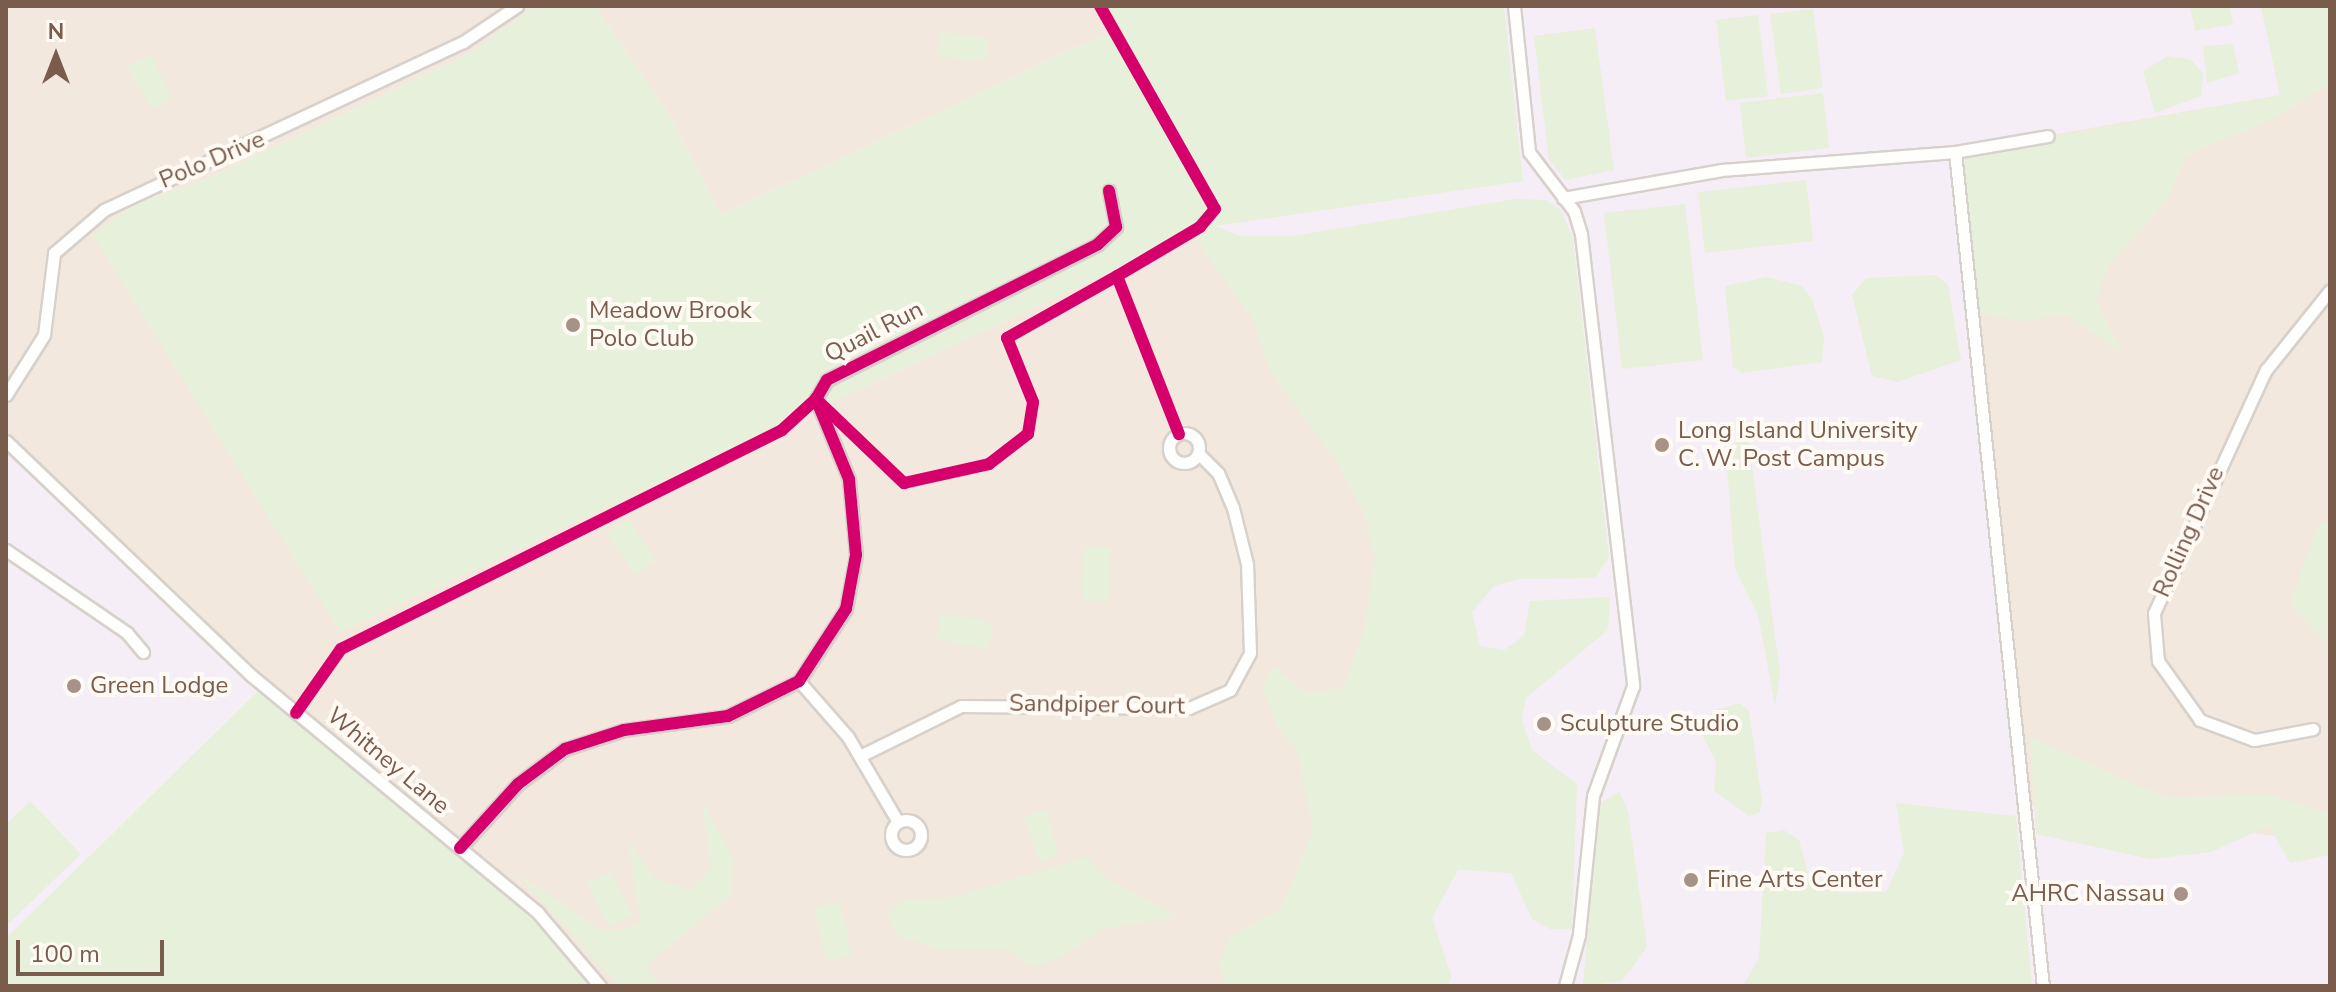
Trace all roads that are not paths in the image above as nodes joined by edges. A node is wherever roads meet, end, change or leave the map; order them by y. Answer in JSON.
{"nodes":[{"id":1,"x":517,"y":6,"type":"edge"},
{"id":2,"x":1514,"y":6,"type":"edge"},
{"id":3,"x":2048,"y":136,"type":"dead end"},
{"id":4,"x":1955,"y":152,"type":"junction"},
{"id":5,"x":1109,"y":191,"type":"dead end"},
{"id":6,"x":1563,"y":198,"type":"junction"},
{"id":7,"x":2330,"y":290,"type":"edge"},
{"id":8,"x":6,"y":395,"type":"edge"},
{"id":9,"x":6,"y":441,"type":"edge"},
{"id":10,"x":1199,"y":454,"type":"dead end"},
{"id":11,"x":6,"y":550,"type":"edge"},
{"id":12,"x":143,"y":652,"type":"dead end"},
{"id":13,"x":799,"y":681,"type":"junction"},
{"id":14,"x":2313,"y":729,"type":"dead end"},
{"id":15,"x":860,"y":756,"type":"junction"},
{"id":16,"x":898,"y":822,"type":"dead end"},
{"id":17,"x":460,"y":848,"type":"junction"},
{"id":18,"x":600,"y":986,"type":"edge"},
{"id":19,"x":1565,"y":986,"type":"edge"},
{"id":20,"x":2043,"y":986,"type":"edge"}],
"edges":[{"from":1,"to":8,"type":"street","name":"Polo Drive"},
{"from":2,"to":6,"type":"street"},
{"from":3,"to":4,"type":"street"},
{"from":4,"to":6,"type":"street"},
{"from":4,"to":20,"type":"street"},
{"from":5,"to":13,"type":"street","name":"Quail Run"},
{"from":6,"to":19,"type":"street"},
{"from":7,"to":14,"type":"street","name":"Rolling Drive"},
{"from":9,"to":17,"type":"street","name":"Whitney Lane"},
{"from":10,"to":15,"type":"street","name":"Sandpiper Court"},
{"from":11,"to":12,"type":"street"},
{"from":13,"to":15,"type":"street"},
{"from":13,"to":17,"type":"street"},
{"from":15,"to":16,"type":"street"},
{"from":17,"to":18,"type":"street","name":"Whitney Lane"}]}
